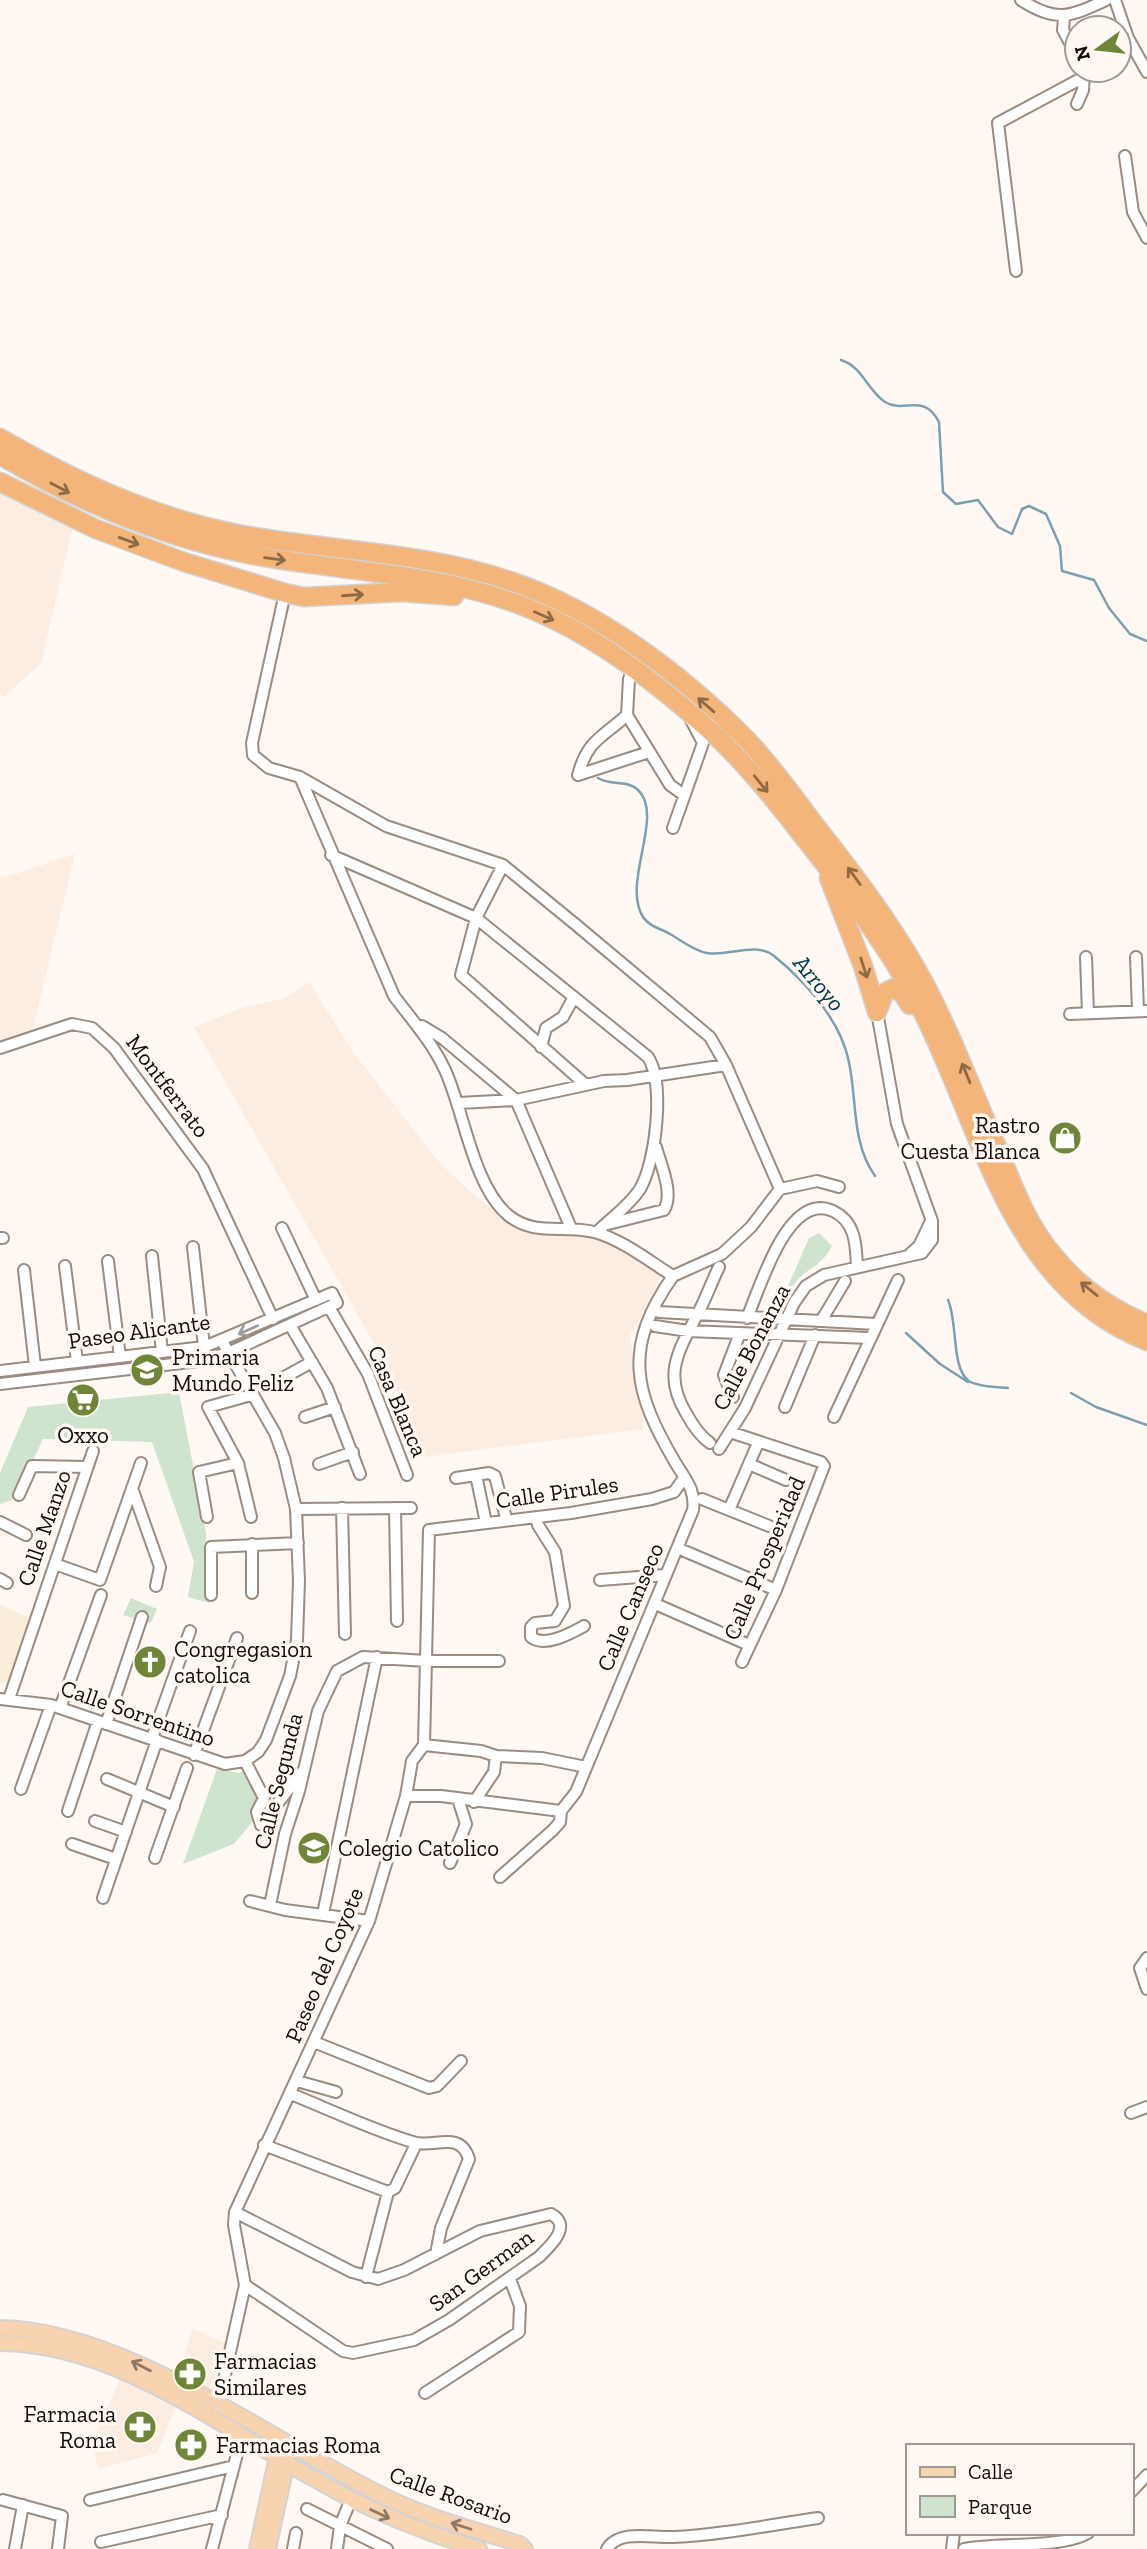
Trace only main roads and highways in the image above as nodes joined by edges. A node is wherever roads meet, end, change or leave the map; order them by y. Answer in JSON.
{"nodes":[{"id":1,"x":0,"y":438,"type":"edge"},
{"id":2,"x":0,"y":456,"type":"edge"},
{"id":3,"x":0,"y":482,"type":"edge"},
{"id":4,"x":511,"y":602,"type":"junction"},
{"id":5,"x":821,"y":859,"type":"junction"},
{"id":6,"x":933,"y":1032,"type":"junction"},
{"id":7,"x":1147,"y":1324,"type":"edge"},
{"id":8,"x":1147,"y":1341,"type":"edge"},
{"id":9,"x":0,"y":2328,"type":"edge"},
{"id":10,"x":0,"y":2343,"type":"edge"},
{"id":11,"x":98,"y":2355,"type":"junction"},
{"id":12,"x":287,"y":2445,"type":"junction"},
{"id":13,"x":283,"y":2461,"type":"junction"},
{"id":14,"x":470,"y":2548,"type":"edge"},
{"id":15,"x":257,"y":2549,"type":"edge"},
{"id":16,"x":268,"y":2549,"type":"edge"},
{"id":17,"x":525,"y":2549,"type":"edge"}],
"edges":[{"from":7,"to":1,"type":"highway","one_way":true},
{"from":2,"to":4,"type":"highway","one_way":true},
{"from":3,"to":4,"type":"highway","one_way":true},
{"from":4,"to":5,"type":"highway","one_way":true},
{"from":5,"to":6,"type":"highway"},
{"from":5,"to":6,"type":"highway","one_way":true},
{"from":6,"to":8,"type":"highway"},
{"from":9,"to":11,"type":"main road"},
{"from":10,"to":11,"type":"main road"},
{"from":12,"to":11,"type":"main road","name":"Calle Rosario","one_way":true},
{"from":11,"to":13,"type":"main road","name":"Calle Rosario"},
{"from":12,"to":13,"type":"main road"},
{"from":17,"to":12,"type":"main road","name":"Calle Rosario","one_way":true},
{"from":13,"to":14,"type":"main road","name":"Calle Rosario","one_way":true},
{"from":13,"to":15,"type":"main road"},
{"from":13,"to":16,"type":"main road"}]}
